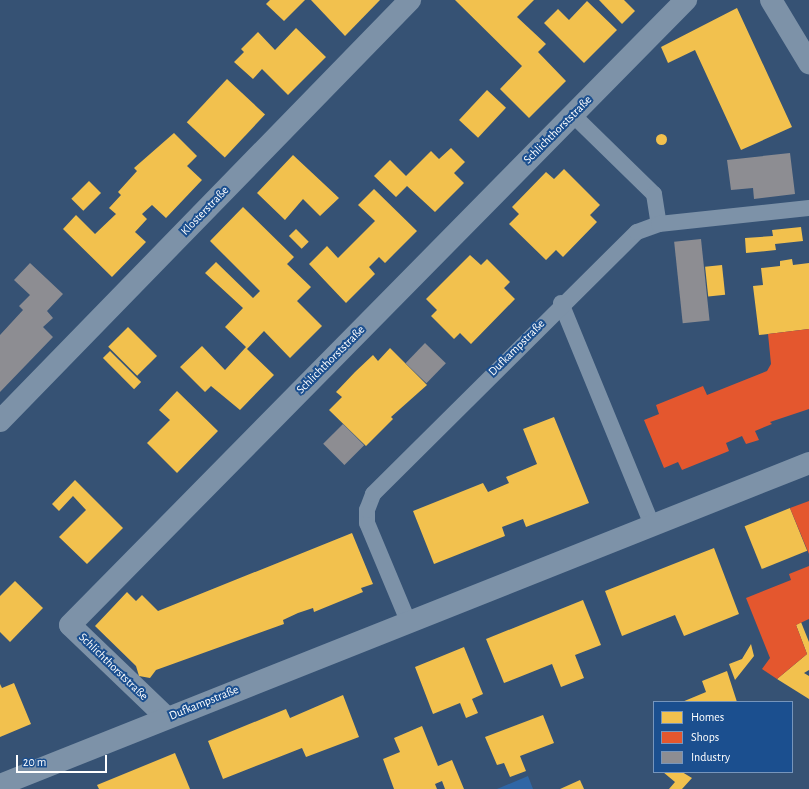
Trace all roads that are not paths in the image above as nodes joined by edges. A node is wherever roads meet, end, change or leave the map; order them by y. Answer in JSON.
{"nodes":[{"id":1,"x":410,"y":0,"type":"edge"},
{"id":2,"x":686,"y":0,"type":"edge"},
{"id":3,"x":771,"y":0,"type":"edge"},
{"id":4,"x":809,"y":63,"type":"edge"},
{"id":5,"x":573,"y":115,"type":"junction"},
{"id":6,"x":809,"y":208,"type":"edge"},
{"id":7,"x":660,"y":224,"type":"junction"},
{"id":8,"x":562,"y":303,"type":"junction"},
{"id":9,"x":0,"y":421,"type":"edge"},
{"id":10,"x":809,"y":463,"type":"edge"},
{"id":11,"x":652,"y":525,"type":"junction"},
{"id":12,"x":408,"y":621,"type":"junction"},
{"id":13,"x":167,"y":718,"type":"junction"},
{"id":14,"x":0,"y":785,"type":"edge"}],
"edges":[{"from":1,"to":9,"type":"street","name":"Klosterstraße"},
{"from":2,"to":5,"type":"street","name":"Schlichthorststraße"},
{"from":3,"to":4,"type":"street"},
{"from":5,"to":7,"type":"lane"},
{"from":5,"to":13,"type":"street","name":"Schlichthorststraße"},
{"from":6,"to":7,"type":"lane","name":"Dufkampstraße"},
{"from":7,"to":8,"type":"lane","name":"Dufkampstraße"},
{"from":8,"to":11,"type":"lane"},
{"from":8,"to":12,"type":"lane","name":"Dufkampstraße"},
{"from":10,"to":11,"type":"street","name":"Dufkampstraße"},
{"from":11,"to":12,"type":"street","name":"Dufkampstraße"},
{"from":12,"to":13,"type":"street","name":"Dufkampstraße"},
{"from":13,"to":14,"type":"street","name":"Dufkampstraße"}]}
